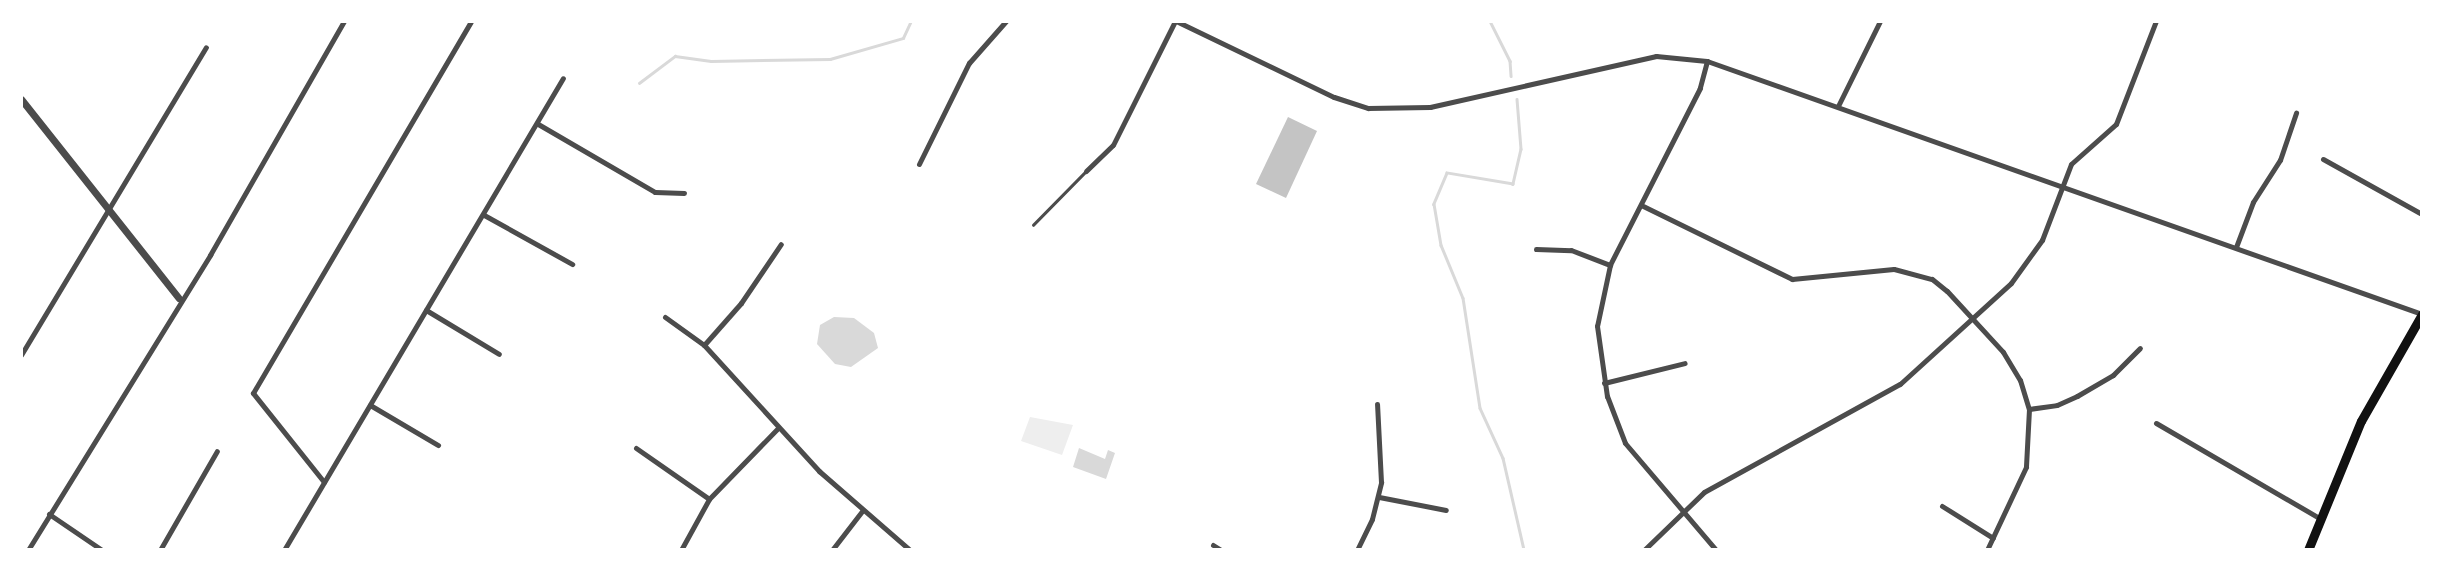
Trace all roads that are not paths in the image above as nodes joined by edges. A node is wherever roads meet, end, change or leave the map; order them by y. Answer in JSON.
{"nodes":[{"id":1,"x":344,"y":21,"type":"edge"},
{"id":2,"x":1006,"y":21,"type":"edge"},
{"id":3,"x":1176,"y":21,"type":"edge"},
{"id":4,"x":1880,"y":21,"type":"edge"},
{"id":5,"x":2155,"y":21,"type":"edge"},
{"id":6,"x":471,"y":22,"type":"edge"},
{"id":7,"x":205,"y":47,"type":"dead end"},
{"id":8,"x":1707,"y":61,"type":"junction"},
{"id":9,"x":563,"y":78,"type":"dead end"},
{"id":10,"x":21,"y":99,"type":"edge"},
{"id":11,"x":1838,"y":106,"type":"junction"},
{"id":12,"x":2296,"y":113,"type":"dead end"},
{"id":13,"x":538,"y":124,"type":"junction"},
{"id":14,"x":2323,"y":159,"type":"dead end"},
{"id":15,"x":919,"y":164,"type":"dead end"},
{"id":16,"x":1086,"y":172,"type":"joint"},
{"id":17,"x":2061,"y":185,"type":"junction"},
{"id":18,"x":684,"y":193,"type":"dead end"},
{"id":19,"x":108,"y":206,"type":"junction"},
{"id":20,"x":1643,"y":206,"type":"junction"},
{"id":21,"x":2422,"y":214,"type":"edge"},
{"id":22,"x":484,"y":215,"type":"junction"},
{"id":23,"x":1033,"y":225,"type":"dead end"},
{"id":24,"x":780,"y":244,"type":"dead end"},
{"id":25,"x":2236,"y":247,"type":"junction"},
{"id":26,"x":1536,"y":249,"type":"dead end"},
{"id":27,"x":572,"y":264,"type":"dead end"},
{"id":28,"x":1610,"y":265,"type":"junction"},
{"id":29,"x":179,"y":298,"type":"junction"},
{"id":30,"x":426,"y":310,"type":"junction"},
{"id":31,"x":2422,"y":314,"type":"edge"},
{"id":32,"x":665,"y":317,"type":"dead end"},
{"id":33,"x":1972,"y":318,"type":"junction"},
{"id":34,"x":704,"y":345,"type":"junction"},
{"id":35,"x":2140,"y":348,"type":"dead end"},
{"id":36,"x":499,"y":354,"type":"dead end"},
{"id":37,"x":21,"y":355,"type":"edge"},
{"id":38,"x":1685,"y":363,"type":"dead end"},
{"id":39,"x":1604,"y":383,"type":"junction"},
{"id":40,"x":1377,"y":404,"type":"dead end"},
{"id":41,"x":370,"y":405,"type":"junction"},
{"id":42,"x":2029,"y":410,"type":"junction"},
{"id":43,"x":2156,"y":423,"type":"dead end"},
{"id":44,"x":778,"y":428,"type":"junction"},
{"id":45,"x":438,"y":445,"type":"dead end"},
{"id":46,"x":636,"y":448,"type":"dead end"},
{"id":47,"x":218,"y":451,"type":"dead end"},
{"id":48,"x":324,"y":482,"type":"junction"},
{"id":49,"x":1379,"y":497,"type":"junction"},
{"id":50,"x":709,"y":499,"type":"junction"},
{"id":51,"x":1942,"y":506,"type":"dead end"},
{"id":52,"x":1446,"y":510,"type":"dead end"},
{"id":53,"x":862,"y":511,"type":"junction"},
{"id":54,"x":1680,"y":512,"type":"junction"},
{"id":55,"x":49,"y":514,"type":"junction"},
{"id":56,"x":2322,"y":519,"type":"junction"},
{"id":57,"x":1993,"y":538,"type":"junction"},
{"id":58,"x":1213,"y":545,"type":"dead end"},
{"id":59,"x":28,"y":550,"type":"edge"},
{"id":60,"x":102,"y":550,"type":"edge"},
{"id":61,"x":160,"y":550,"type":"edge"},
{"id":62,"x":284,"y":550,"type":"edge"},
{"id":63,"x":681,"y":550,"type":"edge"},
{"id":64,"x":832,"y":550,"type":"edge"},
{"id":65,"x":909,"y":550,"type":"edge"},
{"id":66,"x":1221,"y":550,"type":"edge"},
{"id":67,"x":1357,"y":550,"type":"edge"},
{"id":68,"x":1644,"y":550,"type":"edge"},
{"id":69,"x":1716,"y":550,"type":"edge"},
{"id":70,"x":1987,"y":550,"type":"edge"},
{"id":71,"x":2308,"y":550,"type":"edge"}],
"edges":[{"from":1,"to":29,"type":"street"},
{"from":2,"to":15,"type":"street"},
{"from":3,"to":8,"type":"street"},
{"from":3,"to":16,"type":"street"},
{"from":4,"to":11,"type":"street"},
{"from":5,"to":17,"type":"street"},
{"from":6,"to":48,"type":"street"},
{"from":7,"to":19,"type":"street"},
{"from":8,"to":11,"type":"street"},
{"from":8,"to":20,"type":"street"},
{"from":9,"to":13,"type":"street"},
{"from":10,"to":19,"type":"street"},
{"from":11,"to":17,"type":"street"},
{"from":12,"to":25,"type":"street"},
{"from":13,"to":18,"type":"street"},
{"from":13,"to":22,"type":"street"},
{"from":14,"to":21,"type":"street"},
{"from":16,"to":23,"type":"lane"},
{"from":17,"to":25,"type":"street"},
{"from":17,"to":33,"type":"street"},
{"from":19,"to":29,"type":"street"},
{"from":19,"to":37,"type":"street"},
{"from":20,"to":28,"type":"street"},
{"from":20,"to":33,"type":"street"},
{"from":22,"to":27,"type":"street"},
{"from":22,"to":30,"type":"street"},
{"from":24,"to":34,"type":"street"},
{"from":25,"to":31,"type":"street"},
{"from":26,"to":28,"type":"street"},
{"from":28,"to":39,"type":"street"},
{"from":29,"to":55,"type":"street"},
{"from":30,"to":36,"type":"street"},
{"from":30,"to":41,"type":"street"},
{"from":31,"to":56,"type":"main road"},
{"from":32,"to":34,"type":"street"},
{"from":33,"to":42,"type":"street"},
{"from":33,"to":54,"type":"street"},
{"from":34,"to":44,"type":"street"},
{"from":35,"to":42,"type":"street"},
{"from":38,"to":39,"type":"street"},
{"from":39,"to":54,"type":"street"},
{"from":40,"to":49,"type":"street"},
{"from":41,"to":45,"type":"street"},
{"from":41,"to":48,"type":"street"},
{"from":42,"to":57,"type":"street"},
{"from":43,"to":56,"type":"street"},
{"from":44,"to":50,"type":"street"},
{"from":44,"to":53,"type":"street"},
{"from":46,"to":50,"type":"street"},
{"from":47,"to":61,"type":"street"},
{"from":48,"to":62,"type":"street"},
{"from":49,"to":52,"type":"street"},
{"from":49,"to":67,"type":"street"},
{"from":50,"to":63,"type":"street"},
{"from":51,"to":57,"type":"street"},
{"from":53,"to":64,"type":"street"},
{"from":53,"to":65,"type":"street"},
{"from":54,"to":68,"type":"street"},
{"from":54,"to":69,"type":"street"},
{"from":55,"to":59,"type":"street"},
{"from":55,"to":60,"type":"street"},
{"from":56,"to":71,"type":"main road"},
{"from":57,"to":70,"type":"street"},
{"from":58,"to":66,"type":"street"}]}
